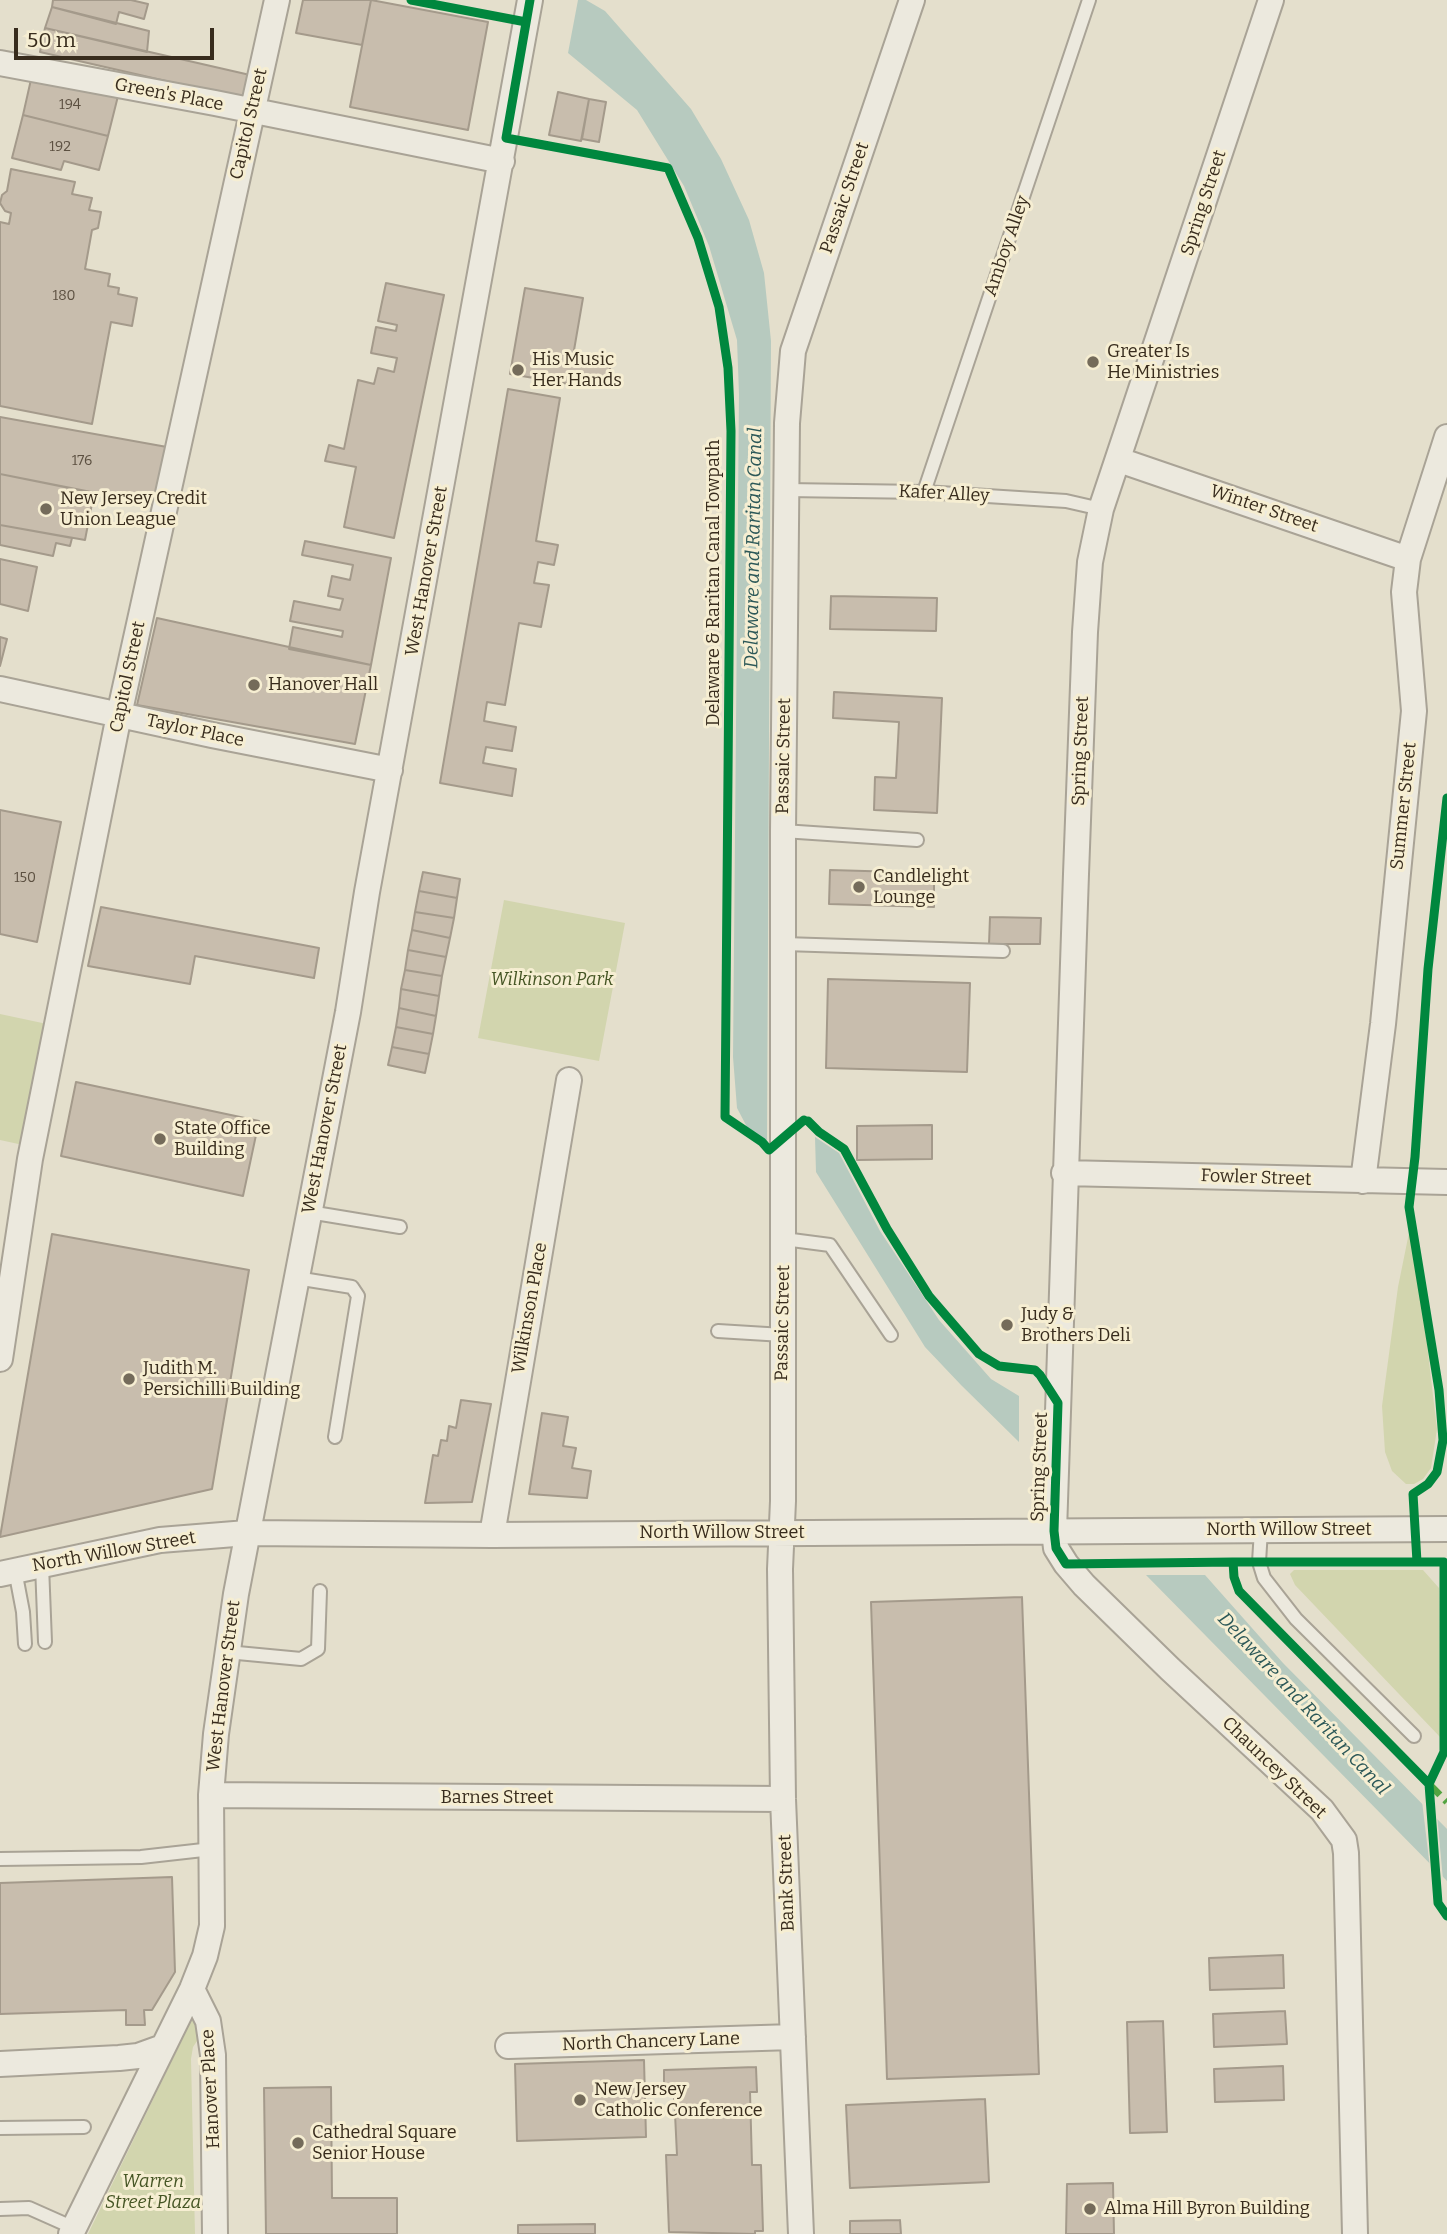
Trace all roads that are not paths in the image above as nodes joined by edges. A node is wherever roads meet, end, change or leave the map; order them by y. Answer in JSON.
{"nodes":[{"id":1,"x":277,"y":0,"type":"edge"},
{"id":2,"x":912,"y":0,"type":"edge"},
{"id":3,"x":1089,"y":0,"type":"edge"},
{"id":4,"x":1271,"y":0,"type":"edge"},
{"id":5,"x":528,"y":11,"type":"edge"},
{"id":6,"x":0,"y":63,"type":"edge"},
{"id":7,"x":252,"y":111,"type":"junction"},
{"id":8,"x":502,"y":161,"type":"junction"},
{"id":9,"x":1447,"y":437,"type":"edge"},
{"id":10,"x":1119,"y":460,"type":"junction"},
{"id":11,"x":786,"y":489,"type":"junction"},
{"id":12,"x":924,"y":492,"type":"junction"},
{"id":13,"x":1101,"y":509,"type":"junction"},
{"id":14,"x":1408,"y":558,"type":"junction"},
{"id":15,"x":0,"y":689,"type":"edge"},
{"id":16,"x":119,"y":715,"type":"junction"},
{"id":17,"x":390,"y":770,"type":"junction"},
{"id":18,"x":783,"y":831,"type":"junction"},
{"id":19,"x":917,"y":840,"type":"dead end"},
{"id":20,"x":784,"y":944,"type":"junction"},
{"id":21,"x":1003,"y":951,"type":"dead end"},
{"id":22,"x":569,"y":1080,"type":"dead end"},
{"id":23,"x":1065,"y":1173,"type":"junction"},
{"id":24,"x":1363,"y":1181,"type":"junction"},
{"id":25,"x":1447,"y":1182,"type":"edge"},
{"id":26,"x":309,"y":1212,"type":"junction"},
{"id":27,"x":400,"y":1227,"type":"dead end"},
{"id":28,"x":784,"y":1239,"type":"junction"},
{"id":29,"x":296,"y":1278,"type":"junction"},
{"id":30,"x":718,"y":1331,"type":"dead end"},
{"id":31,"x":783,"y":1335,"type":"junction"},
{"id":32,"x":891,"y":1335,"type":"dead end"},
{"id":33,"x":0,"y":1359,"type":"edge"},
{"id":34,"x":335,"y":1437,"type":"dead end"},
{"id":35,"x":1447,"y":1528,"type":"edge"},
{"id":36,"x":1261,"y":1530,"type":"junction"},
{"id":37,"x":1054,"y":1531,"type":"junction"},
{"id":38,"x":781,"y":1532,"type":"junction"},
{"id":39,"x":247,"y":1533,"type":"junction"},
{"id":40,"x":492,"y":1535,"type":"junction"},
{"id":41,"x":42,"y":1565,"type":"junction"},
{"id":42,"x":7,"y":1572,"type":"edge"},
{"id":43,"x":320,"y":1591,"type":"dead end"},
{"id":44,"x":45,"y":1642,"type":"dead end"},
{"id":45,"x":25,"y":1644,"type":"dead end"},
{"id":46,"x":227,"y":1652,"type":"junction"},
{"id":47,"x":1414,"y":1736,"type":"dead end"},
{"id":48,"x":211,"y":1795,"type":"junction"},
{"id":49,"x":783,"y":1799,"type":"junction"},
{"id":50,"x":212,"y":1849,"type":"junction"},
{"id":51,"x":0,"y":1859,"type":"edge"},
{"id":52,"x":192,"y":1989,"type":"junction"},
{"id":53,"x":793,"y":2037,"type":"junction"},
{"id":54,"x":508,"y":2046,"type":"dead end"},
{"id":55,"x":163,"y":2047,"type":"junction"},
{"id":56,"x":0,"y":2064,"type":"edge"},
{"id":57,"x":84,"y":2127,"type":"dead end"},
{"id":58,"x":0,"y":2128,"type":"edge"},
{"id":59,"x":0,"y":2208,"type":"edge"},
{"id":60,"x":72,"y":2231,"type":"edge"},
{"id":61,"x":215,"y":2234,"type":"edge"},
{"id":62,"x":801,"y":2234,"type":"edge"},
{"id":63,"x":1355,"y":2234,"type":"edge"}],
"edges":[{"from":1,"to":7,"type":"street","name":"Capitol Street"},
{"from":2,"to":11,"type":"street","name":"Passaic Street"},
{"from":3,"to":12,"type":"lane","name":"Amboy Alley"},
{"from":4,"to":10,"type":"street","name":"Spring Street"},
{"from":5,"to":8,"type":"street","name":"West Hanover Street"},
{"from":6,"to":7,"type":"street","name":"Green's Place"},
{"from":7,"to":8,"type":"street","name":"Green's Place"},
{"from":7,"to":16,"type":"street","name":"Capitol Street"},
{"from":8,"to":17,"type":"street","name":"West Hanover Street"},
{"from":9,"to":14,"type":"street","name":"Summer Street"},
{"from":10,"to":13,"type":"street","name":"Spring Street"},
{"from":10,"to":14,"type":"street","name":"Winter Street"},
{"from":11,"to":12,"type":"lane","name":"Kafer Alley"},
{"from":11,"to":18,"type":"street","name":"Passaic Street"},
{"from":12,"to":13,"type":"lane","name":"Kafer Alley"},
{"from":13,"to":23,"type":"street","name":"Spring Street"},
{"from":14,"to":24,"type":"street","name":"Summer Street"},
{"from":15,"to":16,"type":"street","name":"Taylor Place"},
{"from":16,"to":17,"type":"street","name":"Taylor Place"},
{"from":16,"to":33,"type":"street","name":"Capitol Street"},
{"from":17,"to":26,"type":"street","name":"West Hanover Street"},
{"from":18,"to":19,"type":"lane"},
{"from":18,"to":20,"type":"street","name":"Passaic Street"},
{"from":20,"to":21,"type":"lane"},
{"from":20,"to":28,"type":"street","name":"Passaic Street"},
{"from":22,"to":40,"type":"street","name":"Wilkinson Place"},
{"from":23,"to":24,"type":"street","name":"Fowler Street"},
{"from":23,"to":37,"type":"street","name":"Spring Street"},
{"from":24,"to":25,"type":"street","name":"Fowler Street"},
{"from":26,"to":27,"type":"lane"},
{"from":26,"to":29,"type":"street","name":"West Hanover Street"},
{"from":28,"to":31,"type":"street","name":"Passaic Street"},
{"from":28,"to":32,"type":"lane"},
{"from":29,"to":34,"type":"lane"},
{"from":29,"to":39,"type":"street","name":"West Hanover Street"},
{"from":30,"to":31,"type":"lane"},
{"from":31,"to":38,"type":"street","name":"Passaic Street"},
{"from":35,"to":36,"type":"street","name":"North Willow Street"},
{"from":36,"to":37,"type":"street","name":"North Willow Street"},
{"from":36,"to":47,"type":"lane"},
{"from":37,"to":38,"type":"street","name":"North Willow Street"},
{"from":37,"to":63,"type":"street","name":"Chauncey Street"},
{"from":38,"to":40,"type":"street","name":"North Willow Street"},
{"from":38,"to":49,"type":"street","name":"Bank Street"},
{"from":39,"to":40,"type":"street","name":"North Willow Street"},
{"from":39,"to":41,"type":"street","name":"North Willow Street"},
{"from":39,"to":46,"type":"street","name":"West Hanover Street"},
{"from":41,"to":42,"type":"street","name":"North Willow Street"},
{"from":41,"to":44,"type":"lane"},
{"from":42,"to":45,"type":"lane"},
{"from":43,"to":46,"type":"lane"},
{"from":46,"to":48,"type":"street","name":"West Hanover Street"},
{"from":48,"to":49,"type":"street","name":"Barnes Street"},
{"from":48,"to":50,"type":"street","name":"West Hanover Street"},
{"from":49,"to":53,"type":"street","name":"Bank Street"},
{"from":50,"to":51,"type":"lane"},
{"from":50,"to":52,"type":"street","name":"West Hanover Street"},
{"from":52,"to":55,"type":"street","name":"West Hanover Street"},
{"from":52,"to":61,"type":"street","name":"Hanover Place"},
{"from":53,"to":54,"type":"street","name":"North Chancery Lane"},
{"from":53,"to":62,"type":"street","name":"Bank Street"},
{"from":55,"to":56,"type":"street"},
{"from":55,"to":60,"type":"street","name":"West Hanover Street"},
{"from":57,"to":58,"type":"lane"},
{"from":59,"to":60,"type":"lane"}]}
